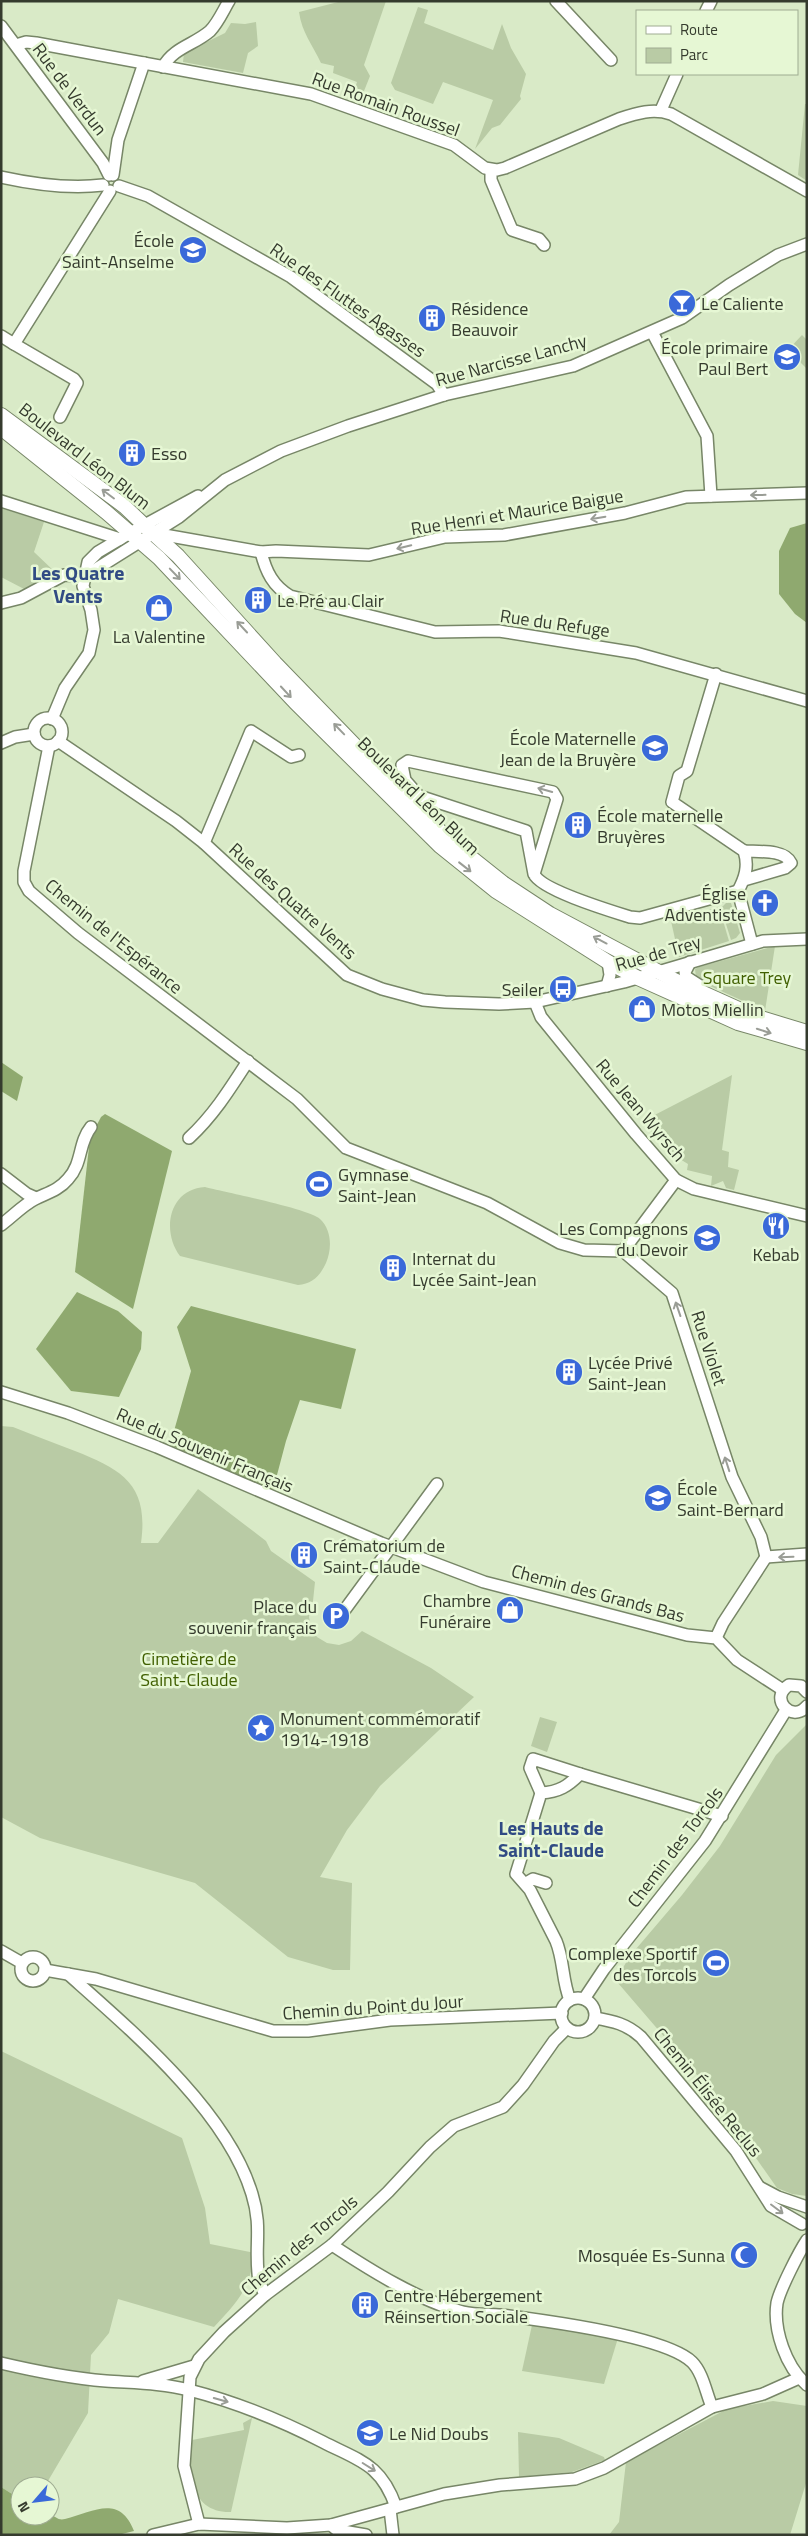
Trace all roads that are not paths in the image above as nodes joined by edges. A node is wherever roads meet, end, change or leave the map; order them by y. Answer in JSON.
{"nodes":[{"id":1,"x":229,"y":1,"type":"edge"},
{"id":2,"x":556,"y":1,"type":"edge"},
{"id":3,"x":1,"y":26,"type":"edge"},
{"id":4,"x":16,"y":45,"type":"junction"},
{"id":5,"x":611,"y":60,"type":"dead end"},
{"id":6,"x":144,"y":63,"type":"junction"},
{"id":7,"x":163,"y":66,"type":"junction"},
{"id":8,"x":677,"y":75,"type":"edge"},
{"id":9,"x":660,"y":110,"type":"junction"},
{"id":10,"x":118,"y":140,"type":"junction"},
{"id":11,"x":96,"y":154,"type":"junction"},
{"id":12,"x":491,"y":170,"type":"junction"},
{"id":13,"x":1,"y":177,"type":"edge"},
{"id":14,"x":111,"y":182,"type":"junction"},
{"id":15,"x":807,"y":191,"type":"edge"},
{"id":16,"x":807,"y":244,"type":"edge"},
{"id":17,"x":544,"y":245,"type":"dead end"},
{"id":18,"x":652,"y":332,"type":"junction"},
{"id":19,"x":1,"y":336,"type":"edge"},
{"id":20,"x":14,"y":344,"type":"junction"},
{"id":21,"x":444,"y":395,"type":"junction"},
{"id":22,"x":1,"y":415,"type":"edge"},
{"id":23,"x":60,"y":418,"type":"dead end"},
{"id":24,"x":1,"y":428,"type":"edge"},
{"id":25,"x":807,"y":493,"type":"edge"},
{"id":26,"x":711,"y":496,"type":"junction"},
{"id":27,"x":1,"y":501,"type":"edge"},
{"id":28,"x":149,"y":529,"type":"junction"},
{"id":29,"x":130,"y":538,"type":"junction"},
{"id":30,"x":262,"y":552,"type":"junction"},
{"id":31,"x":85,"y":576,"type":"junction"},
{"id":32,"x":1,"y":603,"type":"edge"},
{"id":33,"x":716,"y":674,"type":"junction"},
{"id":34,"x":807,"y":701,"type":"edge"},
{"id":35,"x":52,"y":719,"type":"junction"},
{"id":36,"x":241,"y":724,"type":"dead end"},
{"id":37,"x":251,"y":731,"type":"junction"},
{"id":38,"x":34,"y":734,"type":"junction"},
{"id":39,"x":1,"y":743,"type":"edge"},
{"id":40,"x":54,"y":744,"type":"junction"},
{"id":41,"x":299,"y":755,"type":"dead end"},
{"id":42,"x":204,"y":843,"type":"junction"},
{"id":43,"x":744,"y":851,"type":"junction"},
{"id":44,"x":534,"y":874,"type":"junction"},
{"id":45,"x":744,"y":880,"type":"junction"},
{"id":46,"x":738,"y":891,"type":"junction"},
{"id":47,"x":807,"y":938,"type":"edge"},
{"id":48,"x":752,"y":944,"type":"junction"},
{"id":49,"x":608,"y":962,"type":"junction"},
{"id":50,"x":690,"y":962,"type":"junction"},
{"id":51,"x":658,"y":971,"type":"junction"},
{"id":52,"x":638,"y":978,"type":"junction"},
{"id":53,"x":607,"y":986,"type":"junction"},
{"id":54,"x":536,"y":1002,"type":"junction"},
{"id":55,"x":754,"y":1016,"type":"junction"},
{"id":56,"x":807,"y":1032,"type":"edge"},
{"id":57,"x":807,"y":1043,"type":"edge"},
{"id":58,"x":248,"y":1061,"type":"junction"},
{"id":59,"x":91,"y":1127,"type":"dead end"},
{"id":60,"x":189,"y":1138,"type":"dead end"},
{"id":61,"x":1,"y":1174,"type":"edge"},
{"id":62,"x":676,"y":1180,"type":"junction"},
{"id":63,"x":36,"y":1198,"type":"junction"},
{"id":64,"x":807,"y":1216,"type":"edge"},
{"id":65,"x":1,"y":1225,"type":"edge"},
{"id":66,"x":623,"y":1251,"type":"junction"},
{"id":67,"x":1,"y":1392,"type":"edge"},
{"id":68,"x":438,"y":1484,"type":"dead end"},
{"id":69,"x":392,"y":1547,"type":"junction"},
{"id":70,"x":807,"y":1554,"type":"edge"},
{"id":71,"x":766,"y":1557,"type":"junction"},
{"id":72,"x":338,"y":1619,"type":"dead end"},
{"id":73,"x":716,"y":1638,"type":"junction"},
{"id":74,"x":805,"y":1685,"type":"edge"},
{"id":75,"x":783,"y":1690,"type":"junction"},
{"id":76,"x":807,"y":1706,"type":"edge"},
{"id":77,"x":786,"y":1710,"type":"junction"},
{"id":78,"x":580,"y":1774,"type":"junction"},
{"id":79,"x":541,"y":1794,"type":"junction"},
{"id":80,"x":722,"y":1816,"type":"junction"},
{"id":81,"x":526,"y":1883,"type":"junction"},
{"id":82,"x":546,"y":1883,"type":"dead end"},
{"id":83,"x":1,"y":1951,"type":"edge"},
{"id":84,"x":22,"y":1963,"type":"junction"},
{"id":85,"x":45,"y":1970,"type":"junction"},
{"id":86,"x":68,"y":1973,"type":"junction"},
{"id":87,"x":96,"y":1979,"type":"junction"},
{"id":88,"x":90,"y":1994,"type":"junction"},
{"id":89,"x":584,"y":1999,"type":"junction"},
{"id":90,"x":570,"y":2000,"type":"junction"},
{"id":91,"x":562,"y":2012,"type":"junction"},
{"id":92,"x":595,"y":2018,"type":"junction"},
{"id":93,"x":567,"y":2028,"type":"junction"},
{"id":94,"x":759,"y":2187,"type":"junction"},
{"id":95,"x":807,"y":2208,"type":"edge"},
{"id":96,"x":804,"y":2228,"type":"edge"},
{"id":97,"x":807,"y":2240,"type":"edge"},
{"id":98,"x":332,"y":2245,"type":"junction"},
{"id":99,"x":265,"y":2295,"type":"junction"},
{"id":100,"x":1,"y":2363,"type":"edge"},
{"id":101,"x":194,"y":2366,"type":"junction"},
{"id":102,"x":803,"y":2381,"type":"edge"},
{"id":103,"x":140,"y":2382,"type":"junction"},
{"id":104,"x":189,"y":2390,"type":"junction"},
{"id":105,"x":712,"y":2407,"type":"junction"},
{"id":106,"x":393,"y":2508,"type":"junction"},
{"id":107,"x":199,"y":2524,"type":"junction"},
{"id":108,"x":331,"y":2525,"type":"junction"},
{"id":109,"x":153,"y":2535,"type":"edge"},
{"id":110,"x":366,"y":2535,"type":"edge"},
{"id":111,"x":393,"y":2535,"type":"edge"}],
"edges":[{"from":1,"to":7,"type":"street"},
{"from":2,"to":5,"type":"street"},
{"from":3,"to":4,"type":"street","name":"Rue de Verdun"},
{"from":4,"to":6,"type":"street","name":"Rue Romain Roussel"},
{"from":4,"to":11,"type":"street","name":"Rue de Verdun"},
{"from":6,"to":7,"type":"street","name":"Rue Romain Roussel"},
{"from":6,"to":10,"type":"street"},
{"from":7,"to":12,"type":"street","name":"Rue Romain Roussel"},
{"from":8,"to":9,"type":"street"},
{"from":9,"to":12,"type":"street"},
{"from":9,"to":15,"type":"street"},
{"from":10,"to":11,"type":"street"},
{"from":10,"to":14,"type":"street"},
{"from":11,"to":14,"type":"street","name":"Rue de Verdun"},
{"from":12,"to":17,"type":"street"},
{"from":13,"to":14,"type":"street","name":"Rue des Fluttes Agasses"},
{"from":14,"to":20,"type":"street"},
{"from":14,"to":21,"type":"street","name":"Rue des Fluttes Agasses"},
{"from":16,"to":18,"type":"street","name":"Rue Narcisse Lanchy"},
{"from":18,"to":21,"type":"street","name":"Rue Narcisse Lanchy"},
{"from":18,"to":26,"type":"street"},
{"from":19,"to":20,"type":"street"},
{"from":20,"to":23,"type":"street"},
{"from":21,"to":28,"type":"street","name":"Rue Narcisse Lanchy"},
{"from":28,"to":22,"type":"main road","name":"Boulevard Léon Blum","one_way":true},
{"from":24,"to":29,"type":"main road","name":"Boulevard Léon Blum"},
{"from":25,"to":26,"type":"street","name":"Rue Henri et Maurice Baigue","one_way":true},
{"from":26,"to":30,"type":"street","name":"Rue Henri et Maurice Baigue","one_way":true},
{"from":27,"to":29,"type":"street"},
{"from":28,"to":29,"type":"street","name":"Rue Narcisse Lanchy"},
{"from":28,"to":30,"type":"street","name":"Rue Henri et Maurice Baigue"},
{"from":51,"to":28,"type":"main road","name":"Boulevard Léon Blum","one_way":true},
{"from":29,"to":31,"type":"street"},
{"from":29,"to":31,"type":"street"},
{"from":29,"to":49,"type":"main road","name":"Boulevard Léon Blum","one_way":true},
{"from":30,"to":33,"type":"street","name":"Rue du Refuge"},
{"from":31,"to":32,"type":"street"},
{"from":31,"to":35,"type":"street"},
{"from":33,"to":34,"type":"street","name":"Rue du Refuge"},
{"from":33,"to":43,"type":"street"},
{"from":35,"to":38,"type":"street"},
{"from":35,"to":40,"type":"street"},
{"from":36,"to":37,"type":"street"},
{"from":37,"to":41,"type":"street"},
{"from":37,"to":42,"type":"street"},
{"from":38,"to":39,"type":"street"},
{"from":38,"to":40,"type":"street"},
{"from":40,"to":42,"type":"street","name":"Rue des Quatre Vents"},
{"from":40,"to":58,"type":"street","name":"Chemin de l'Espérance"},
{"from":42,"to":54,"type":"street","name":"Rue des Quatre Vents"},
{"from":43,"to":45,"type":"street"},
{"from":43,"to":45,"type":"street"},
{"from":44,"to":44,"type":"street","one_way":true},
{"from":44,"to":46,"type":"street"},
{"from":45,"to":46,"type":"street"},
{"from":46,"to":48,"type":"street"},
{"from":47,"to":48,"type":"street","name":"Rue de Trey"},
{"from":48,"to":50,"type":"street","name":"Rue de Trey"},
{"from":49,"to":52,"type":"main road","name":"Boulevard Léon Blum"},
{"from":49,"to":53,"type":"street","name":"Rue de Trey"},
{"from":50,"to":51,"type":"street","name":"Rue de Trey"},
{"from":50,"to":55,"type":"street","name":"Boulevard Léon Blum"},
{"from":51,"to":52,"type":"street","name":"Rue de Trey"},
{"from":51,"to":55,"type":"main road","name":"Boulevard Léon Blum"},
{"from":52,"to":53,"type":"street","name":"Rue de Trey"},
{"from":52,"to":57,"type":"main road","name":"Boulevard Léon Blum","one_way":true},
{"from":53,"to":54,"type":"street","name":"Rue de Trey"},
{"from":54,"to":62,"type":"street","name":"Rue Jean Wyrsch"},
{"from":55,"to":56,"type":"main road","name":"Boulevard Léon Blum"},
{"from":58,"to":60,"type":"street"},
{"from":58,"to":66,"type":"street","name":"Chemin de l'Espérance"},
{"from":59,"to":63,"type":"street"},
{"from":61,"to":63,"type":"street"},
{"from":62,"to":64,"type":"street","name":"Rue Jean Wyrsch"},
{"from":62,"to":66,"type":"street"},
{"from":63,"to":65,"type":"street"},
{"from":71,"to":66,"type":"street","name":"Rue Violet","one_way":true},
{"from":67,"to":69,"type":"street","name":"Rue du Souvenir Français"},
{"from":68,"to":69,"type":"street"},
{"from":69,"to":72,"type":"street"},
{"from":69,"to":73,"type":"street","name":"Chemin des Grands Bas"},
{"from":70,"to":71,"type":"street","one_way":true},
{"from":71,"to":73,"type":"street"},
{"from":73,"to":75,"type":"street"},
{"from":74,"to":75,"type":"street"},
{"from":75,"to":77,"type":"street"},
{"from":76,"to":77,"type":"street"},
{"from":77,"to":80,"type":"street","name":"Chemin des Torcols"},
{"from":78,"to":79,"type":"street"},
{"from":78,"to":79,"type":"street"},
{"from":78,"to":80,"type":"street"},
{"from":79,"to":81,"type":"street"},
{"from":80,"to":89,"type":"street","name":"Chemin des Torcols"},
{"from":81,"to":82,"type":"street"},
{"from":81,"to":90,"type":"street"},
{"from":83,"to":84,"type":"street"},
{"from":84,"to":85,"type":"street"},
{"from":84,"to":85,"type":"street"},
{"from":85,"to":86,"type":"street","name":"Chemin du Point du Jour"},
{"from":86,"to":87,"type":"street","name":"Chemin du Point du Jour"},
{"from":86,"to":88,"type":"street"},
{"from":87,"to":88,"type":"street"},
{"from":87,"to":91,"type":"street","name":"Chemin du Point du Jour"},
{"from":88,"to":99,"type":"street"},
{"from":89,"to":90,"type":"street"},
{"from":89,"to":92,"type":"street"},
{"from":90,"to":91,"type":"street"},
{"from":91,"to":93,"type":"street"},
{"from":92,"to":93,"type":"street"},
{"from":92,"to":94,"type":"street","name":"Chemin Élisée Reclus"},
{"from":93,"to":98,"type":"street","name":"Chemin des Torcols"},
{"from":94,"to":95,"type":"street","name":"Chemin Élisée Reclus"},
{"from":94,"to":96,"type":"street","name":"Chemin Élisée Reclus","one_way":true},
{"from":95,"to":96,"type":"street"},
{"from":97,"to":102,"type":"street"},
{"from":98,"to":99,"type":"street","name":"Chemin des Torcols"},
{"from":98,"to":105,"type":"street"},
{"from":99,"to":101,"type":"street","name":"Chemin des Torcols"},
{"from":100,"to":103,"type":"street"},
{"from":101,"to":103,"type":"street"},
{"from":101,"to":104,"type":"street","name":"Chemin des Torcols"},
{"from":102,"to":105,"type":"street"},
{"from":103,"to":104,"type":"street"},
{"from":104,"to":106,"type":"street","one_way":true},
{"from":104,"to":107,"type":"street","name":"Chemin des Torcols"},
{"from":105,"to":106,"type":"street"},
{"from":106,"to":108,"type":"street"},
{"from":106,"to":111,"type":"street"},
{"from":107,"to":108,"type":"street"},
{"from":107,"to":109,"type":"street"},
{"from":108,"to":110,"type":"street"}]}
